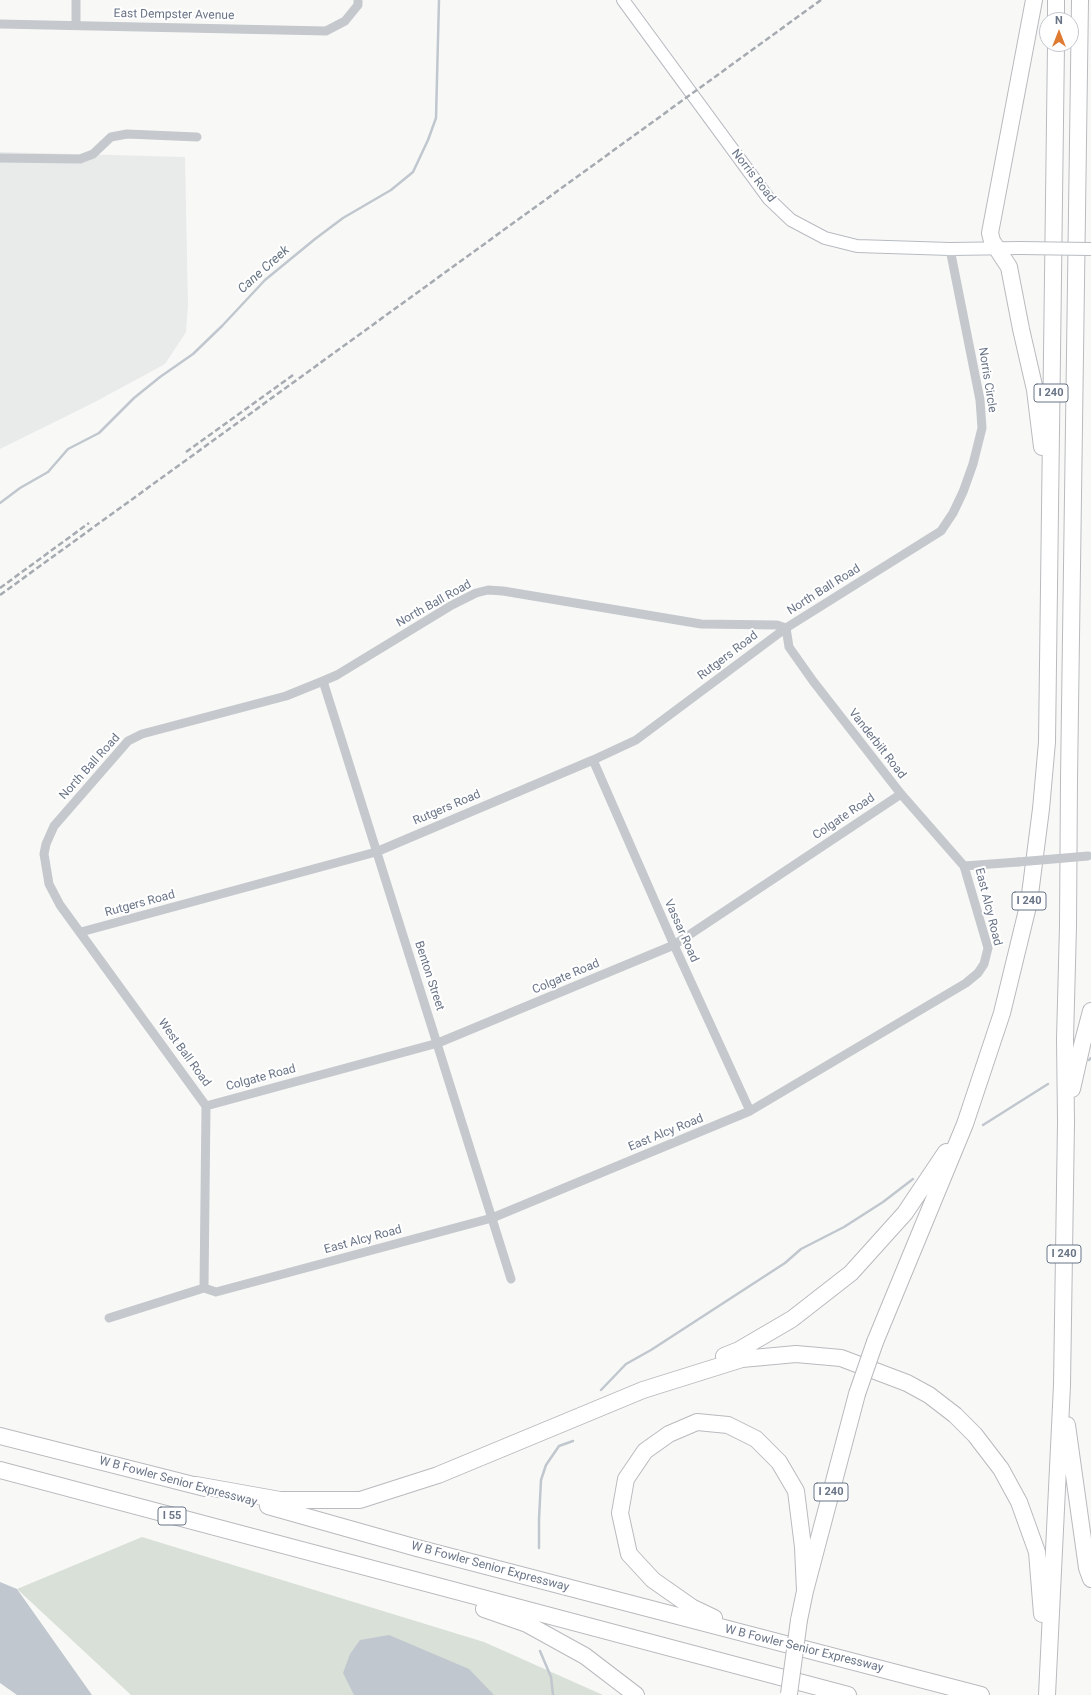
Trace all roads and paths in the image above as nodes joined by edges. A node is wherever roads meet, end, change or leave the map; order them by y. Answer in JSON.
{"nodes":[{"id":1,"x":76,"y":0,"type":"edge"},
{"id":2,"x":358,"y":0,"type":"edge"},
{"id":3,"x":623,"y":0,"type":"edge"},
{"id":4,"x":1034,"y":0,"type":"edge"},
{"id":5,"x":1056,"y":0,"type":"edge"},
{"id":6,"x":1080,"y":6,"type":"edge"},
{"id":7,"x":1056,"y":12,"type":"edge"},
{"id":8,"x":0,"y":24,"type":"edge"},
{"id":9,"x":76,"y":25,"type":"junction"},
{"id":10,"x":1056,"y":52,"type":"edge"},
{"id":11,"x":1091,"y":71,"type":"edge"},
{"id":12,"x":197,"y":137,"type":"dead end"},
{"id":13,"x":0,"y":158,"type":"edge"},
{"id":14,"x":997,"y":248,"type":"junction"},
{"id":15,"x":950,"y":249,"type":"junction"},
{"id":16,"x":1091,"y":249,"type":"edge"},
{"id":17,"x":1050,"y":495,"type":"junction"},
{"id":18,"x":941,"y":531,"type":"joint"},
{"id":19,"x":786,"y":628,"type":"junction"},
{"id":20,"x":323,"y":681,"type":"junction"},
{"id":21,"x":592,"y":760,"type":"junction"},
{"id":22,"x":901,"y":794,"type":"junction"},
{"id":23,"x":376,"y":852,"type":"junction"},
{"id":24,"x":1090,"y":856,"type":"edge"},
{"id":25,"x":45,"y":862,"type":"joint"},
{"id":26,"x":964,"y":866,"type":"junction"},
{"id":27,"x":81,"y":932,"type":"junction"},
{"id":28,"x":674,"y":945,"type":"junction"},
{"id":29,"x":1091,"y":1011,"type":"edge"},
{"id":30,"x":438,"y":1043,"type":"junction"},
{"id":31,"x":206,"y":1106,"type":"junction"},
{"id":32,"x":750,"y":1111,"type":"junction"},
{"id":33,"x":1066,"y":1122,"type":"junction"},
{"id":34,"x":965,"y":1124,"type":"junction"},
{"id":35,"x":492,"y":1218,"type":"junction"},
{"id":36,"x":511,"y":1279,"type":"dead end"},
{"id":37,"x":204,"y":1288,"type":"junction"},
{"id":38,"x":109,"y":1318,"type":"dead end"},
{"id":39,"x":667,"y":1381,"type":"junction"},
{"id":40,"x":1062,"y":1385,"type":"junction"},
{"id":41,"x":0,"y":1436,"type":"edge"},
{"id":42,"x":0,"y":1470,"type":"edge"},
{"id":43,"x":196,"y":1485,"type":"junction"},
{"id":44,"x":345,"y":1562,"type":"junction"},
{"id":45,"x":1091,"y":1579,"type":"edge"},
{"id":46,"x":805,"y":1591,"type":"junction"},
{"id":47,"x":754,"y":1636,"type":"junction"},
{"id":48,"x":1047,"y":1683,"type":"edge"},
{"id":49,"x":789,"y":1694,"type":"edge"},
{"id":50,"x":636,"y":1695,"type":"edge"},
{"id":51,"x":848,"y":1695,"type":"edge"},
{"id":52,"x":982,"y":1695,"type":"edge"}],
"edges":[{"from":1,"to":9,"type":"street"},
{"from":2,"to":9,"type":"street","name":"East Dempster Avenue"},
{"from":3,"to":15,"type":"main road","name":"Norris Road"},
{"from":4,"to":14,"type":"highway"},
{"from":5,"to":7,"type":"highway"},
{"from":6,"to":11,"type":"highway"},
{"from":6,"to":33,"type":"highway","number":"I 240"},
{"from":8,"to":9,"type":"street","name":"East Dempster Avenue"},
{"from":10,"to":17,"type":"highway","number":"I 240"},
{"from":12,"to":13,"type":"street"},
{"from":14,"to":15,"type":"main road","name":"Norris Road"},
{"from":14,"to":16,"type":"main road","name":"Norris Road","bridge":true},
{"from":14,"to":17,"type":"highway"},
{"from":15,"to":18,"type":"street","name":"Norris Circle"},
{"from":17,"to":34,"type":"highway","number":"I 240"},
{"from":18,"to":19,"type":"street","name":"North Ball Road"},
{"from":19,"to":20,"type":"street","name":"North Ball Road"},
{"from":19,"to":21,"type":"street","name":"Rutgers Road"},
{"from":19,"to":22,"type":"street","name":"Vanderbilt Road"},
{"from":20,"to":23,"type":"street","name":"Benton Street"},
{"from":20,"to":25,"type":"street","name":"North Ball Road"},
{"from":21,"to":23,"type":"street","name":"Rutgers Road"},
{"from":21,"to":28,"type":"street","name":"Vassar Road"},
{"from":22,"to":26,"type":"street","name":"Vanderbilt Road"},
{"from":22,"to":28,"type":"street","name":"Colgate Road"},
{"from":23,"to":27,"type":"street","name":"Rutgers Road"},
{"from":23,"to":30,"type":"street","name":"Benton Street"},
{"from":24,"to":26,"type":"street","name":"East Alcy Road","bridge":true},
{"from":25,"to":27,"type":"street","name":"West Ball Road"},
{"from":26,"to":32,"type":"street","name":"East Alcy Road"},
{"from":27,"to":31,"type":"street","name":"West Ball Road"},
{"from":28,"to":30,"type":"street","name":"Colgate Road"},
{"from":28,"to":32,"type":"street","name":"Vassar Road"},
{"from":29,"to":33,"type":"highway"},
{"from":30,"to":31,"type":"street","name":"Colgate Road"},
{"from":30,"to":35,"type":"street","name":"Benton Street"},
{"from":31,"to":37,"type":"street","name":"West Ball Road"},
{"from":32,"to":35,"type":"street","name":"East Alcy Road"},
{"from":33,"to":40,"type":"highway","number":"I 240"},
{"from":34,"to":39,"type":"highway"},
{"from":34,"to":46,"type":"highway","number":"I 240","bridge":true},
{"from":35,"to":36,"type":"street","name":"Benton Street"},
{"from":35,"to":37,"type":"street","name":"East Alcy Road"},
{"from":37,"to":38,"type":"street","name":"East Alcy Road"},
{"from":39,"to":43,"type":"highway"},
{"from":39,"to":48,"type":"highway"},
{"from":40,"to":45,"type":"highway"},
{"from":40,"to":48,"type":"highway"},
{"from":41,"to":43,"type":"highway","name":"W B Fowler Senior Expressway"},
{"from":42,"to":44,"type":"highway","number":"I 55"},
{"from":43,"to":47,"type":"highway","name":"W B Fowler Senior Expressway"},
{"from":44,"to":50,"type":"highway"},
{"from":44,"to":51,"type":"highway"},
{"from":46,"to":47,"type":"highway"},
{"from":46,"to":49,"type":"highway","number":"I 240","bridge":true},
{"from":47,"to":52,"type":"highway","name":"W B Fowler Senior Expressway"}]}
